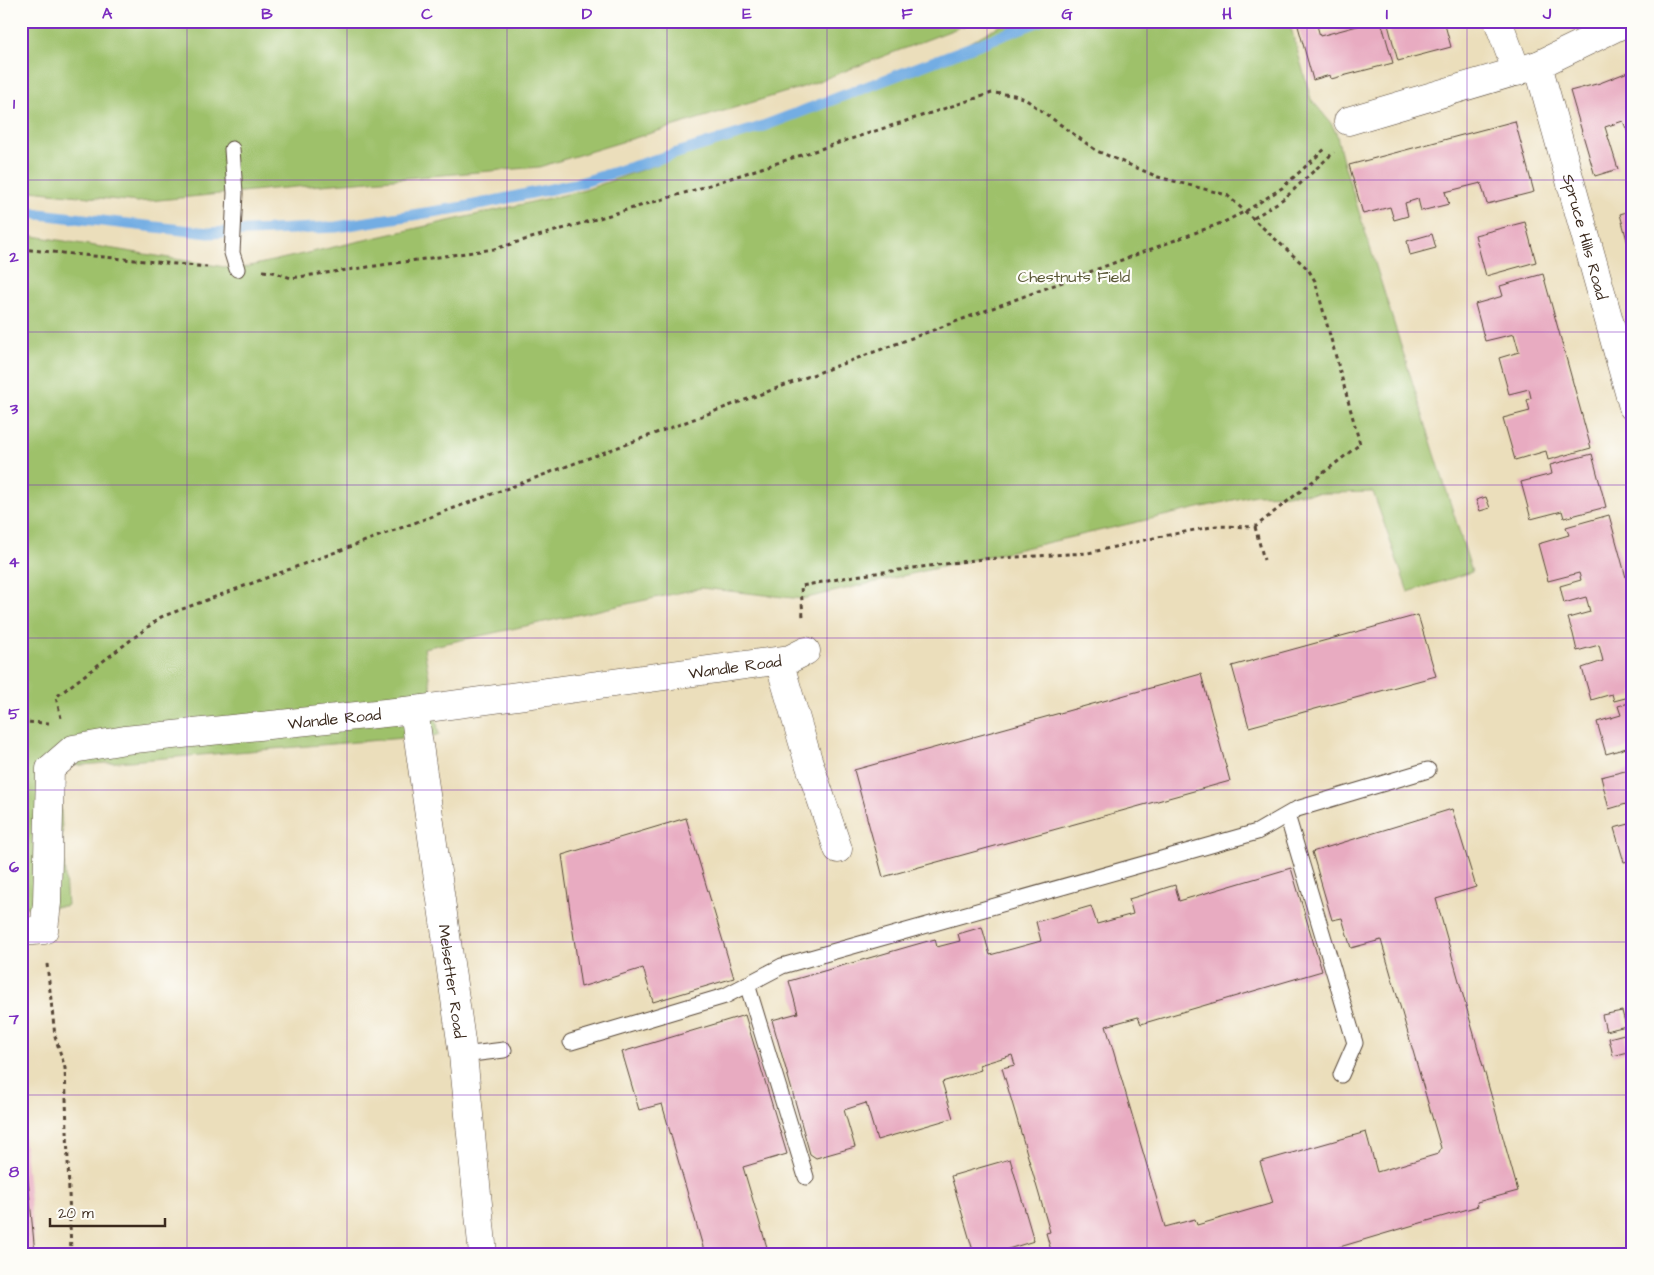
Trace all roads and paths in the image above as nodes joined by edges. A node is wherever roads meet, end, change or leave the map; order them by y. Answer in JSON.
{"nodes":[{"id":1,"x":1498,"y":21,"type":"edge"},
{"id":2,"x":1629,"y":21,"type":"edge"},
{"id":3,"x":1528,"y":69,"type":"junction"},
{"id":4,"x":1344,"y":134,"type":"junction"},
{"id":5,"x":232,"y":149,"type":"dead end"},
{"id":6,"x":1246,"y":211,"type":"junction"},
{"id":7,"x":1254,"y":218,"type":"junction"},
{"id":8,"x":21,"y":249,"type":"edge"},
{"id":9,"x":237,"y":269,"type":"junction"},
{"id":10,"x":1633,"y":407,"type":"edge"},
{"id":11,"x":1255,"y":526,"type":"junction"},
{"id":12,"x":1264,"y":560,"type":"dead end"},
{"id":13,"x":806,"y":651,"type":"joint"},
{"id":14,"x":779,"y":660,"type":"junction"},
{"id":15,"x":414,"y":710,"type":"junction"},
{"id":16,"x":21,"y":722,"type":"edge"},
{"id":17,"x":54,"y":723,"type":"dead end"},
{"id":18,"x":63,"y":724,"type":"dead end"},
{"id":19,"x":1428,"y":770,"type":"dead end"},
{"id":20,"x":1287,"y":815,"type":"junction"},
{"id":21,"x":838,"y":849,"type":"dead end"},
{"id":22,"x":21,"y":932,"type":"edge"},
{"id":23,"x":47,"y":960,"type":"dead end"},
{"id":24,"x":748,"y":984,"type":"junction"},
{"id":25,"x":571,"y":1042,"type":"dead end"},
{"id":26,"x":504,"y":1050,"type":"dead end"},
{"id":27,"x":463,"y":1055,"type":"junction"},
{"id":28,"x":1341,"y":1075,"type":"dead end"},
{"id":29,"x":806,"y":1177,"type":"dead end"},
{"id":30,"x":1339,"y":1247,"type":"dead end"},
{"id":31,"x":71,"y":1254,"type":"edge"},
{"id":32,"x":483,"y":1254,"type":"edge"},
{"id":33,"x":1341,"y":1254,"type":"edge"}],
"edges":[{"from":1,"to":3,"type":"street","name":"Spruce Hills Road"},
{"from":2,"to":3,"type":"street"},
{"from":3,"to":4,"type":"street"},
{"from":3,"to":10,"type":"street","name":"Spruce Hills Road"},
{"from":4,"to":6,"type":"path"},
{"from":4,"to":7,"type":"path"},
{"from":5,"to":9,"type":"lane"},
{"from":6,"to":7,"type":"path"},
{"from":6,"to":9,"type":"path"},
{"from":6,"to":18,"type":"path"},
{"from":7,"to":11,"type":"path"},
{"from":8,"to":9,"type":"path"},
{"from":11,"to":12,"type":"path"},
{"from":11,"to":13,"type":"path"},
{"from":13,"to":14,"type":"street","name":"Wandle Road"},
{"from":14,"to":15,"type":"street","name":"Wandle Road"},
{"from":14,"to":21,"type":"street"},
{"from":15,"to":22,"type":"street","name":"Wandle Road"},
{"from":15,"to":27,"type":"street","name":"Melsetter Road"},
{"from":16,"to":17,"type":"path"},
{"from":19,"to":20,"type":"lane"},
{"from":20,"to":24,"type":"lane"},
{"from":20,"to":28,"type":"lane"},
{"from":23,"to":31,"type":"path"},
{"from":24,"to":25,"type":"lane"},
{"from":24,"to":29,"type":"lane"},
{"from":26,"to":27,"type":"lane"},
{"from":27,"to":32,"type":"street","name":"Melsetter Road"},
{"from":30,"to":33,"type":"path"}]}
